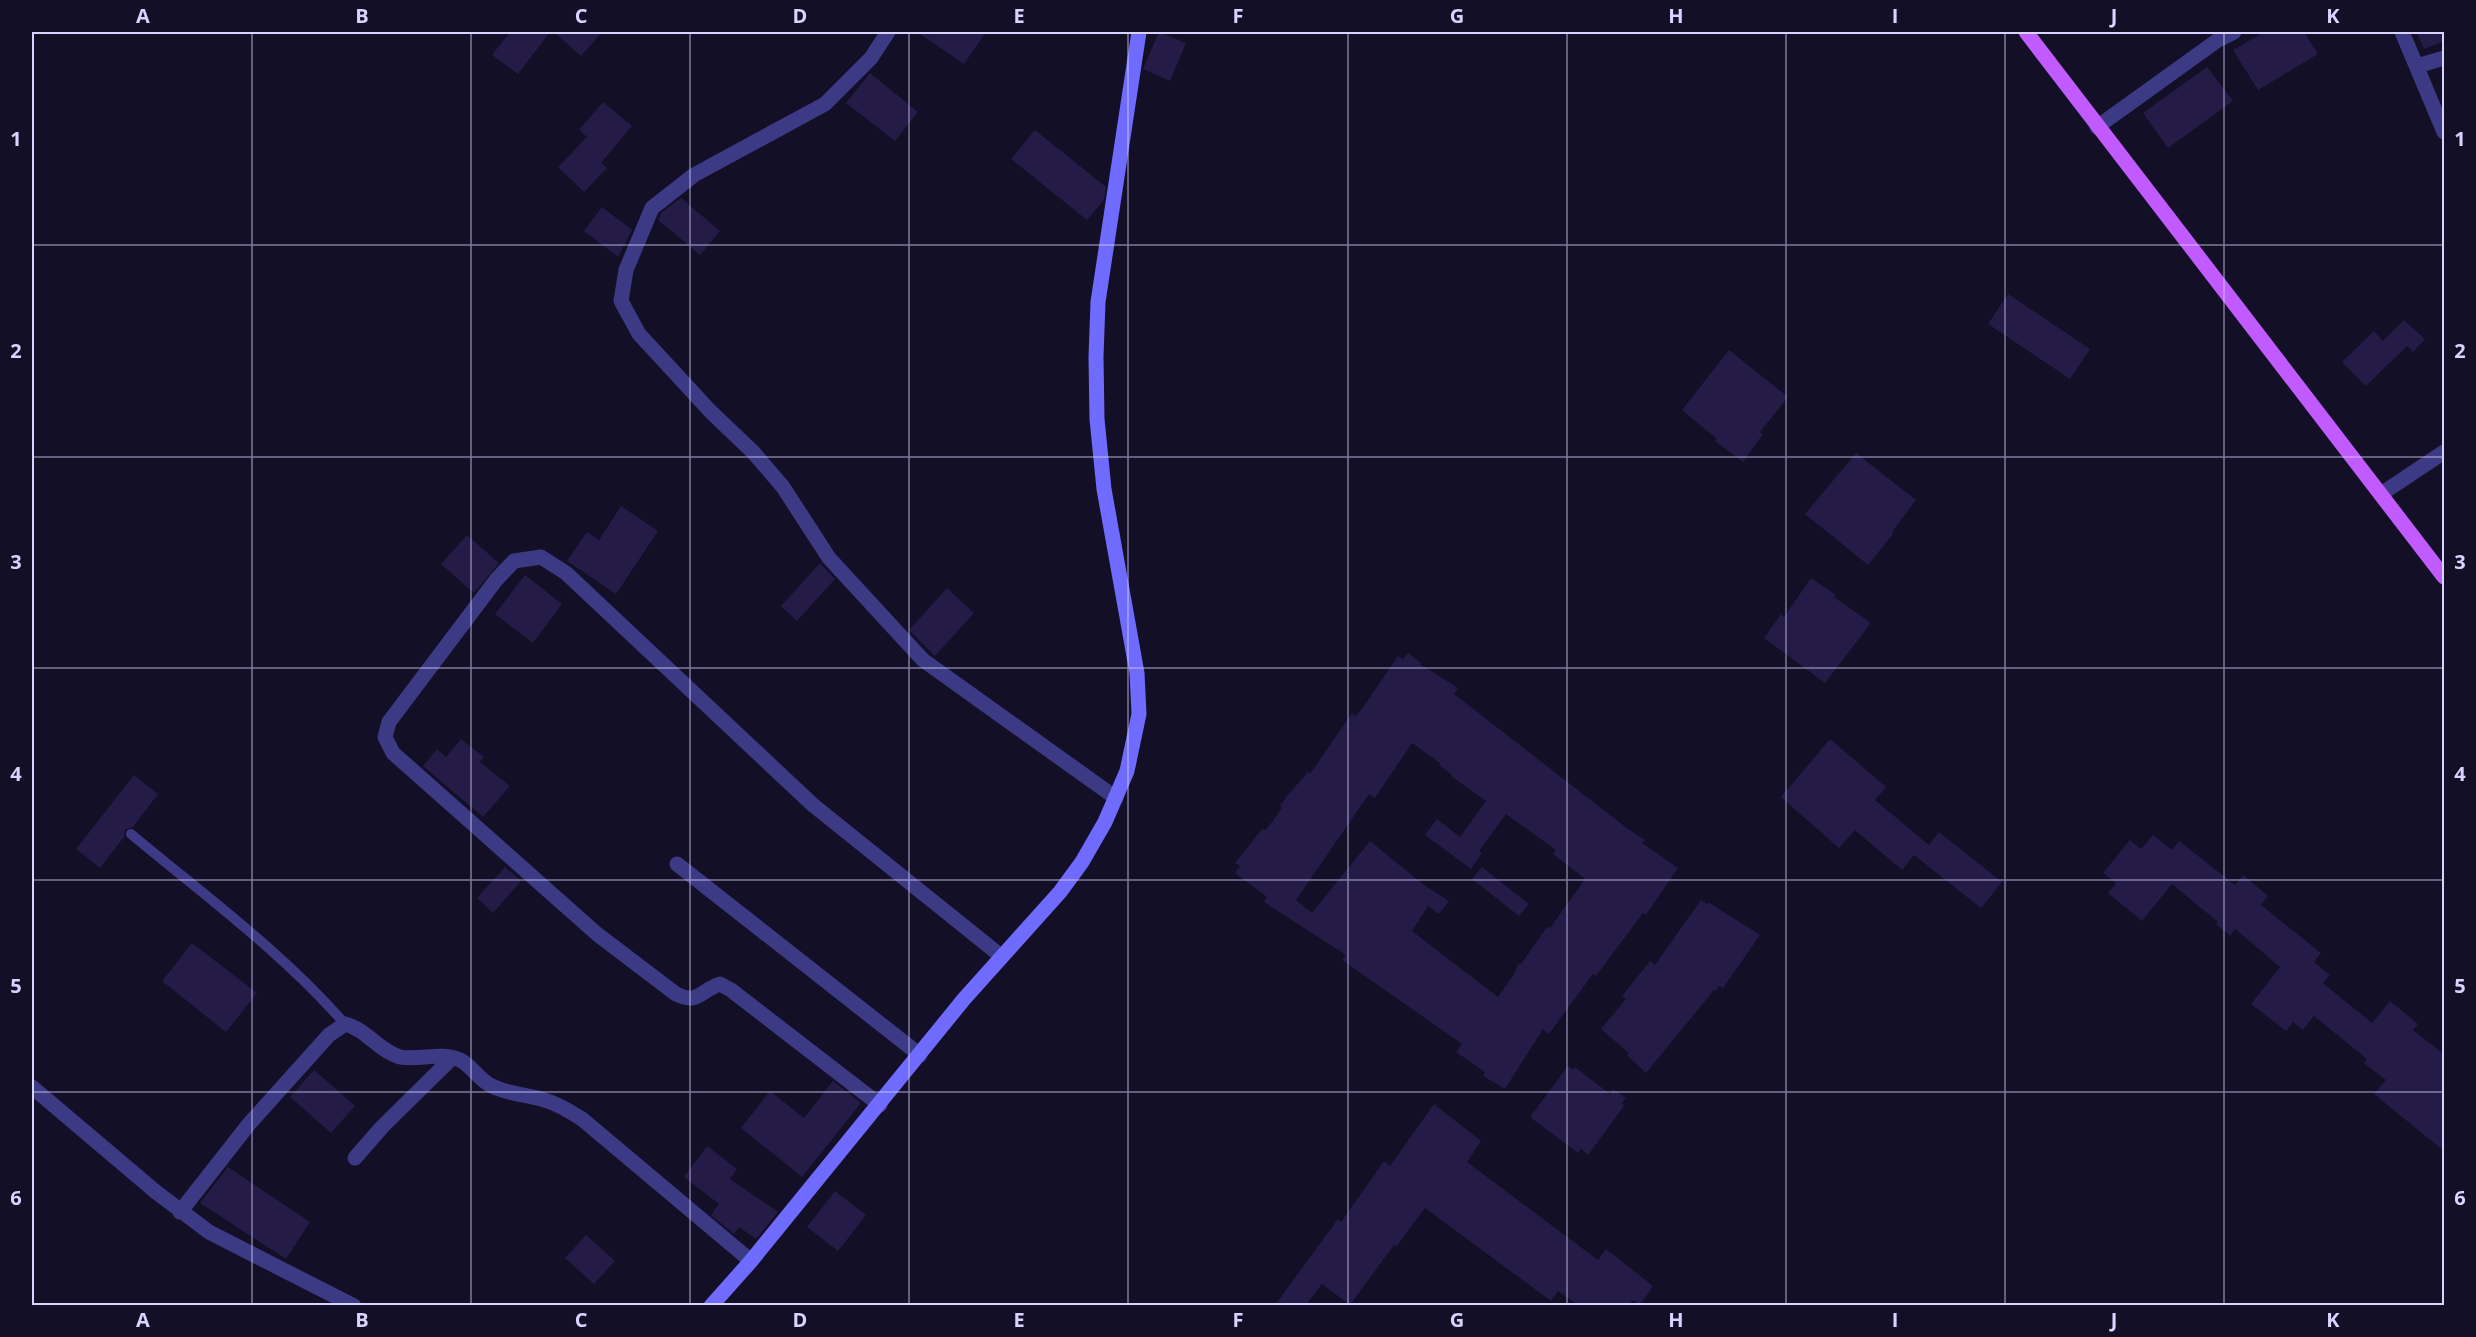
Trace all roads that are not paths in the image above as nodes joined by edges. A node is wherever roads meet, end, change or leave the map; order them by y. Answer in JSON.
{"nodes":[{"id":1,"x":888,"y":32,"type":"edge"},
{"id":2,"x":1139,"y":32,"type":"edge"},
{"id":3,"x":2026,"y":32,"type":"edge"},
{"id":4,"x":2234,"y":32,"type":"edge"},
{"id":5,"x":2402,"y":32,"type":"edge"},
{"id":6,"x":2216,"y":36,"type":"edge"},
{"id":7,"x":2445,"y":58,"type":"edge"},
{"id":8,"x":2418,"y":66,"type":"junction"},
{"id":9,"x":2097,"y":127,"type":"junction"},
{"id":10,"x":2445,"y":132,"type":"edge"},
{"id":11,"x":2445,"y":452,"type":"edge"},
{"id":12,"x":2381,"y":494,"type":"junction"},
{"id":13,"x":2445,"y":577,"type":"edge"},
{"id":14,"x":1116,"y":798,"type":"junction"},
{"id":15,"x":131,"y":834,"type":"dead end"},
{"id":16,"x":677,"y":864,"type":"dead end"},
{"id":17,"x":1001,"y":956,"type":"junction"},
{"id":18,"x":345,"y":1024,"type":"junction"},
{"id":19,"x":920,"y":1055,"type":"junction"},
{"id":20,"x":452,"y":1058,"type":"junction"},
{"id":21,"x":32,"y":1087,"type":"edge"},
{"id":22,"x":880,"y":1105,"type":"junction"},
{"id":23,"x":355,"y":1158,"type":"dead end"},
{"id":24,"x":180,"y":1212,"type":"junction"},
{"id":25,"x":751,"y":1261,"type":"junction"},
{"id":26,"x":354,"y":1305,"type":"edge"},
{"id":27,"x":711,"y":1305,"type":"edge"}],
"edges":[{"from":1,"to":14,"type":"street"},
{"from":2,"to":14,"type":"street"},
{"from":3,"to":9,"type":"main road"},
{"from":4,"to":6,"type":"street"},
{"from":5,"to":8,"type":"street"},
{"from":6,"to":9,"type":"street"},
{"from":7,"to":8,"type":"street"},
{"from":8,"to":10,"type":"street"},
{"from":9,"to":12,"type":"main road"},
{"from":11,"to":12,"type":"street"},
{"from":12,"to":13,"type":"main road"},
{"from":14,"to":17,"type":"street"},
{"from":15,"to":18,"type":"lane"},
{"from":16,"to":19,"type":"street"},
{"from":17,"to":19,"type":"street"},
{"from":17,"to":22,"type":"street"},
{"from":18,"to":20,"type":"street"},
{"from":18,"to":24,"type":"street"},
{"from":19,"to":22,"type":"street"},
{"from":20,"to":23,"type":"street"},
{"from":20,"to":25,"type":"street"},
{"from":21,"to":24,"type":"street"},
{"from":22,"to":25,"type":"street"},
{"from":24,"to":26,"type":"street"},
{"from":25,"to":27,"type":"street"}]}
